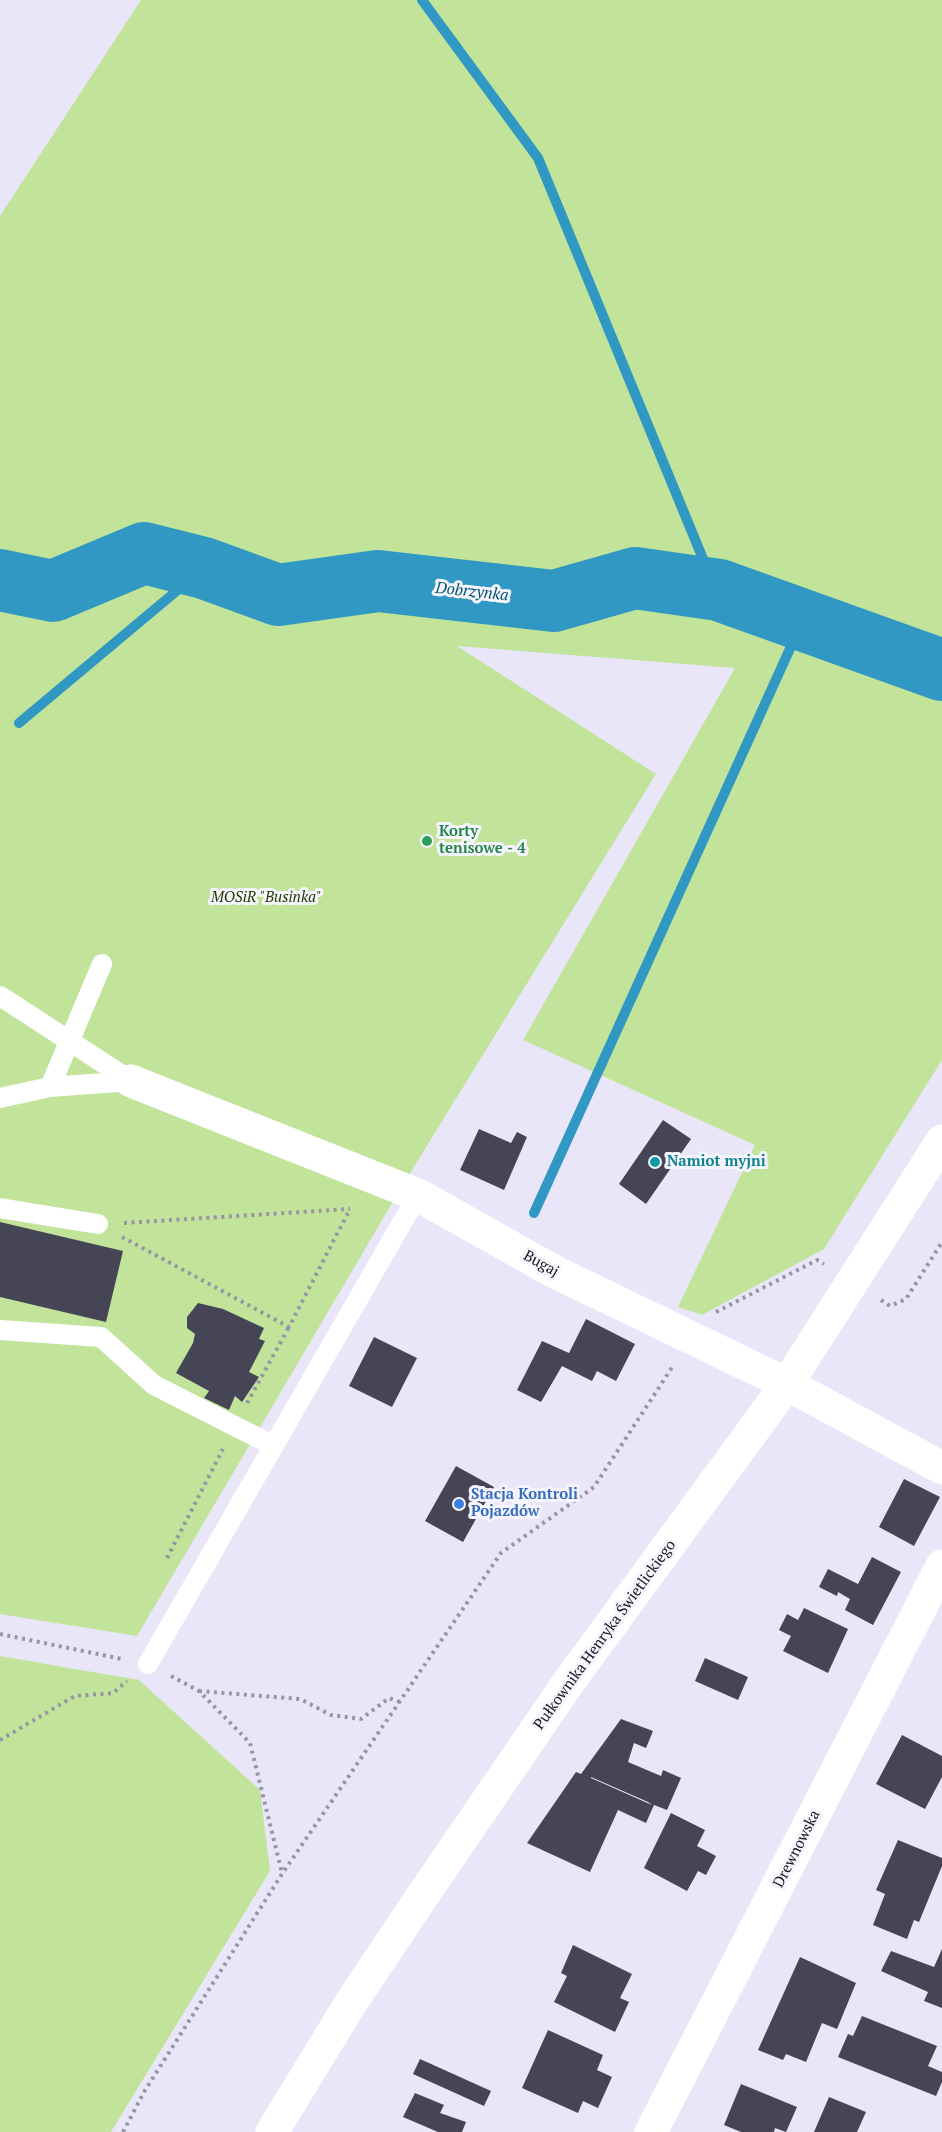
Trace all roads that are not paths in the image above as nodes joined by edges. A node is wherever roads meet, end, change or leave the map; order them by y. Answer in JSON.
{"nodes":[{"id":1,"x":102,"y":964,"type":"dead end"},
{"id":2,"x":0,"y":996,"type":"edge"},
{"id":3,"x":70,"y":1040,"type":"junction"},
{"id":4,"x":131,"y":1081,"type":"junction"},
{"id":5,"x":50,"y":1087,"type":"junction"},
{"id":6,"x":0,"y":1098,"type":"edge"},
{"id":7,"x":942,"y":1141,"type":"edge"},
{"id":8,"x":418,"y":1195,"type":"junction"},
{"id":9,"x":0,"y":1208,"type":"edge"},
{"id":10,"x":98,"y":1224,"type":"road end"},
{"id":11,"x":0,"y":1330,"type":"edge"},
{"id":12,"x":787,"y":1384,"type":"junction"},
{"id":13,"x":274,"y":1446,"type":"junction"},
{"id":14,"x":942,"y":1468,"type":"edge"},
{"id":15,"x":942,"y":1566,"type":"edge"},
{"id":16,"x":148,"y":1664,"type":"road end"},
{"id":17,"x":272,"y":2132,"type":"edge"},
{"id":18,"x":651,"y":2132,"type":"edge"}],
"edges":[{"from":1,"to":3,"type":"lane"},
{"from":2,"to":3,"type":"lane"},
{"from":3,"to":4,"type":"lane"},
{"from":3,"to":5,"type":"lane"},
{"from":4,"to":5,"type":"lane"},
{"from":4,"to":8,"type":"street","name":"Bugaj"},
{"from":5,"to":6,"type":"lane"},
{"from":7,"to":12,"type":"street","name":"Pułkownika Henryka Świetlickiego"},
{"from":8,"to":12,"type":"street","name":"Bugaj"},
{"from":8,"to":13,"type":"lane"},
{"from":9,"to":10,"type":"lane"},
{"from":11,"to":13,"type":"lane"},
{"from":12,"to":14,"type":"street","name":"Bugaj"},
{"from":12,"to":17,"type":"street","name":"Pułkownika Henryka Świetlickiego"},
{"from":13,"to":16,"type":"lane"},
{"from":15,"to":18,"type":"street","name":"Drewnowska"}]}
